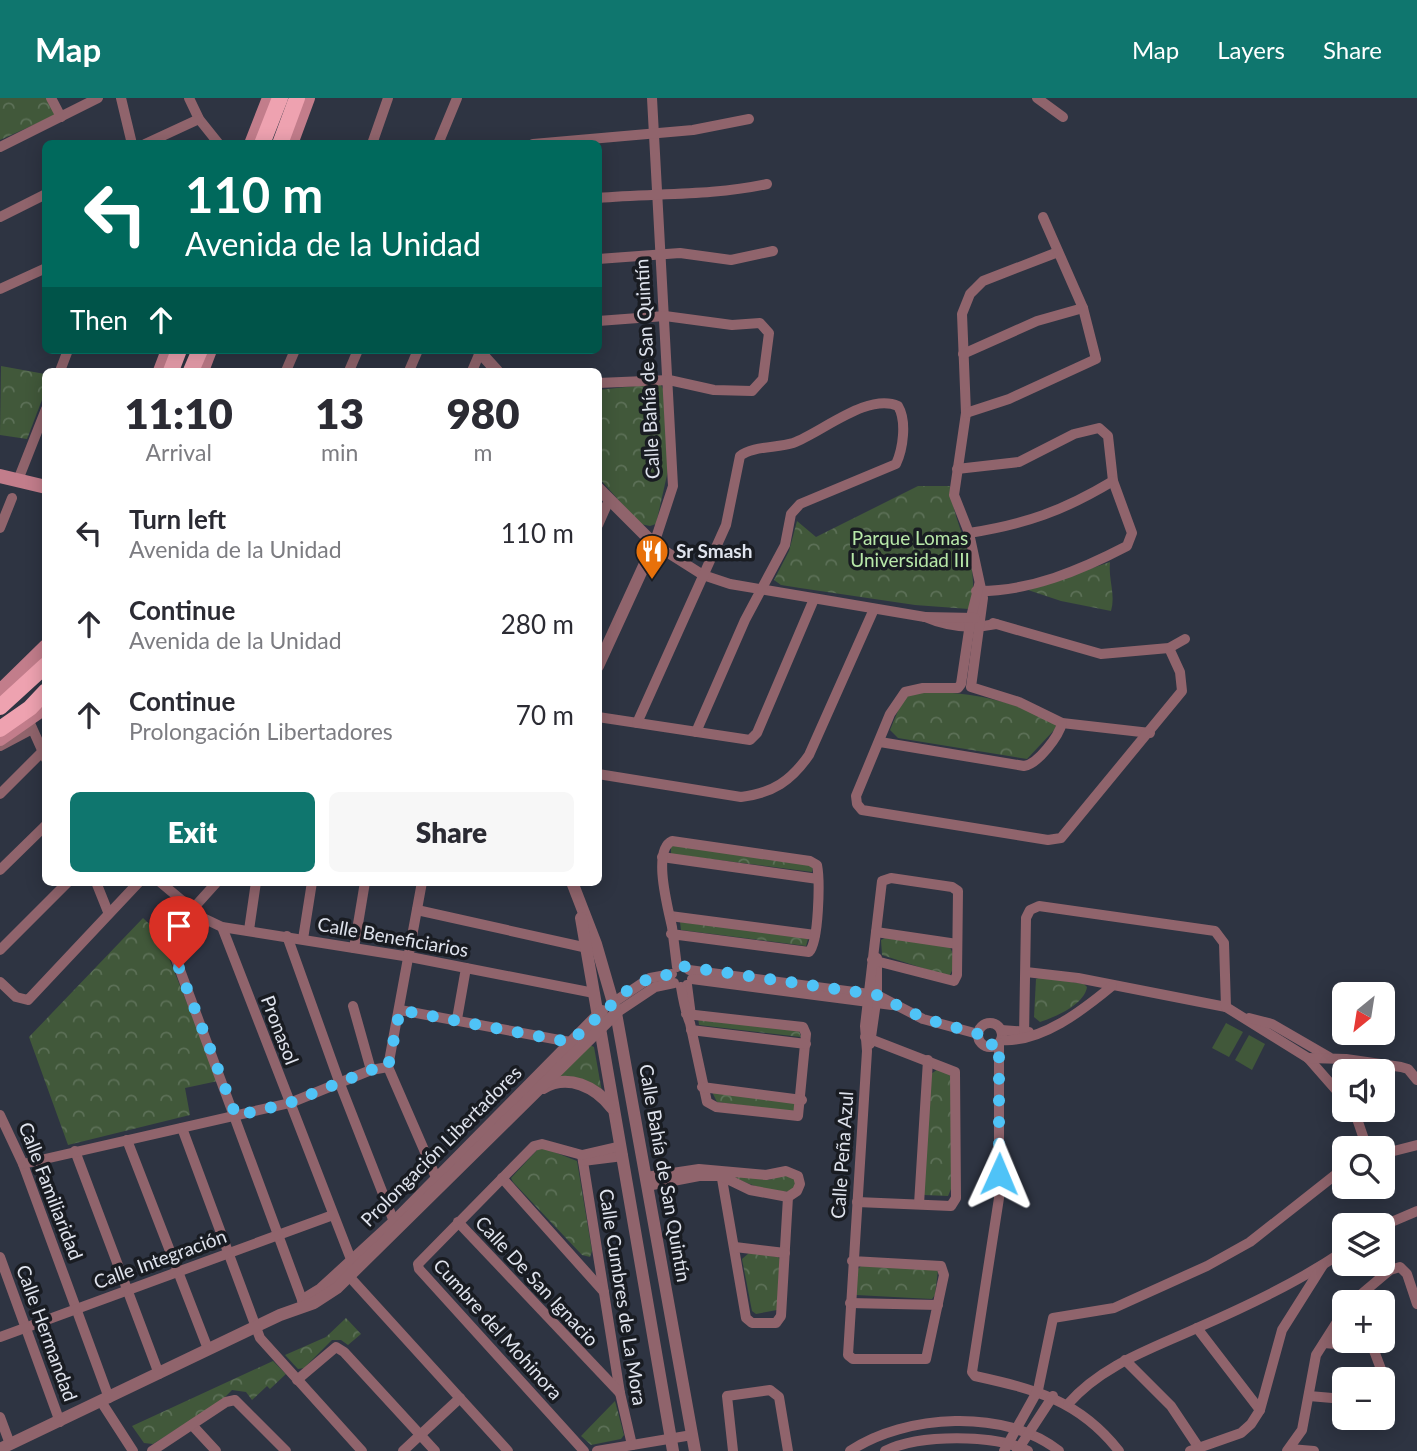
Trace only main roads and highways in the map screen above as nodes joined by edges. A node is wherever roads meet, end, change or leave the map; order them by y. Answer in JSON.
{"nodes":[{"id":1,"x":269,"y":98,"type":"edge"},
{"id":2,"x":280,"y":98,"type":"edge"},
{"id":3,"x":297,"y":98,"type":"edge"},
{"id":4,"x":309,"y":98,"type":"edge"},
{"id":5,"x":253,"y":140,"type":"edge"},
{"id":6,"x":264,"y":140,"type":"edge"},
{"id":7,"x":281,"y":140,"type":"edge"},
{"id":8,"x":293,"y":140,"type":"edge"},
{"id":9,"x":0,"y":476,"type":"edge"},
{"id":10,"x":42,"y":486,"type":"edge"},
{"id":11,"x":42,"y":650,"type":"edge"},
{"id":12,"x":42,"y":669,"type":"edge"},
{"id":13,"x":0,"y":691,"type":"edge"},
{"id":14,"x":42,"y":695,"type":"edge"},
{"id":15,"x":0,"y":708,"type":"edge"},
{"id":16,"x":42,"y":712,"type":"edge"},
{"id":17,"x":0,"y":729,"type":"edge"},
{"id":18,"x":0,"y":739,"type":"edge"}],
"edges":[{"from":1,"to":5,"type":"main road"},
{"from":2,"to":6,"type":"highway"},
{"from":3,"to":7,"type":"highway"},
{"from":4,"to":8,"type":"main road"},
{"from":9,"to":10,"type":"main road"},
{"from":11,"to":13,"type":"main road"},
{"from":12,"to":15,"type":"highway"},
{"from":14,"to":17,"type":"highway"},
{"from":16,"to":18,"type":"main road"}]}
